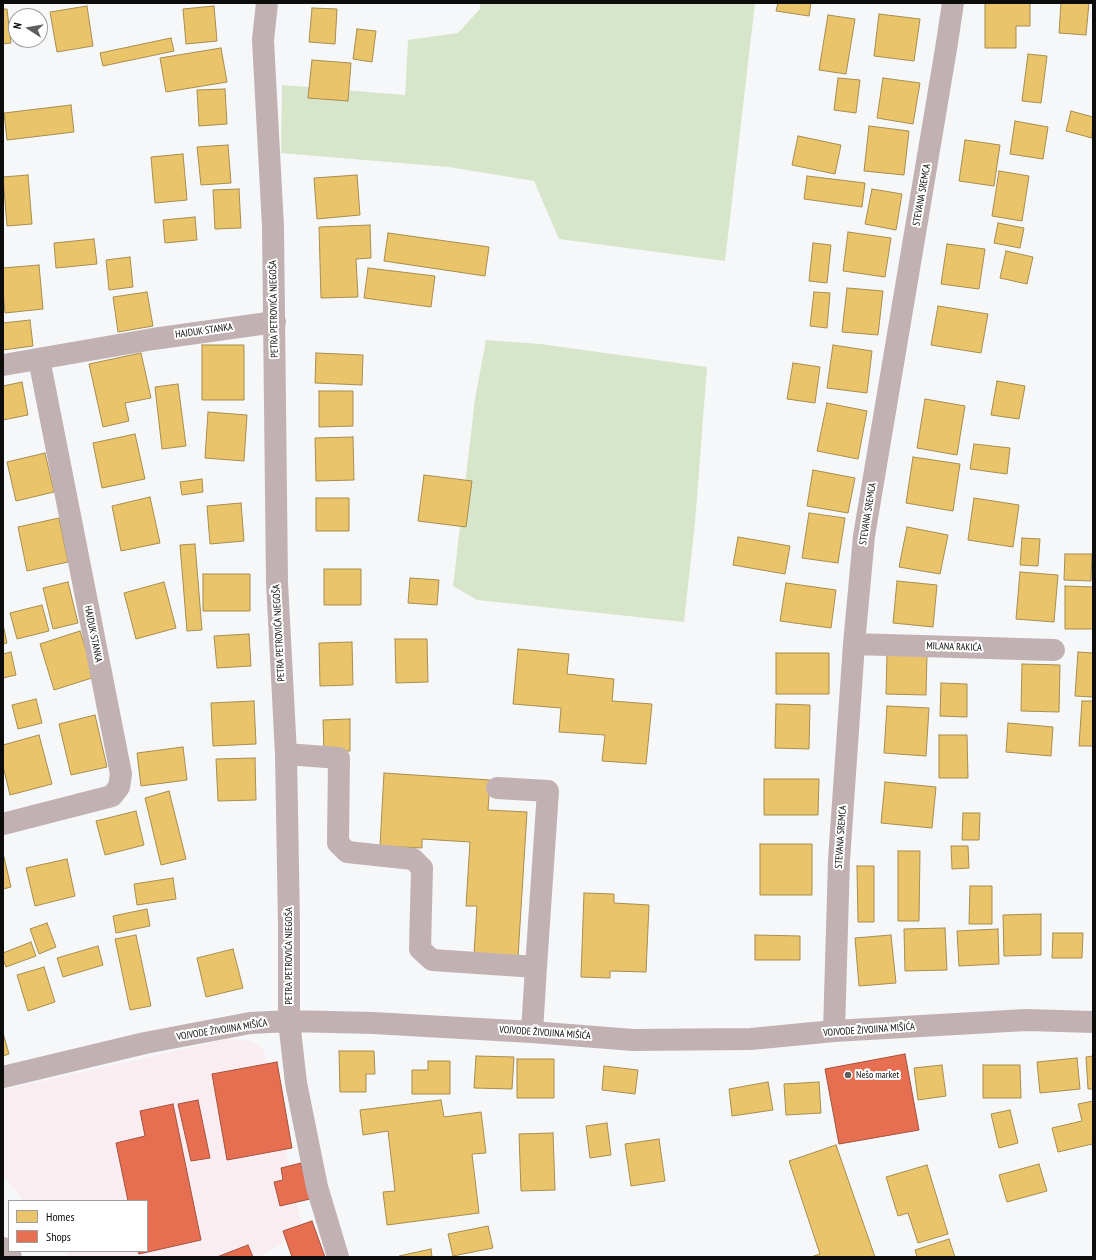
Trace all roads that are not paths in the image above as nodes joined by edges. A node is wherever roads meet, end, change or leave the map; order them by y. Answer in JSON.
{"nodes":[{"id":1,"x":267,"y":3,"type":"edge"},
{"id":2,"x":953,"y":3,"type":"edge"},
{"id":3,"x":275,"y":322,"type":"junction"},
{"id":4,"x":39,"y":359,"type":"junction"},
{"id":5,"x":3,"y":365,"type":"edge"},
{"id":6,"x":854,"y":644,"type":"junction"},
{"id":7,"x":1054,"y":650,"type":"dead end"},
{"id":8,"x":286,"y":754,"type":"junction"},
{"id":9,"x":497,"y":788,"type":"dead end"},
{"id":10,"x":3,"y":824,"type":"edge"},
{"id":11,"x":536,"y":967,"type":"junction"},
{"id":12,"x":289,"y":1021,"type":"junction"},
{"id":13,"x":1093,"y":1022,"type":"edge"},
{"id":14,"x":834,"y":1031,"type":"junction"},
{"id":15,"x":532,"y":1032,"type":"junction"},
{"id":16,"x":3,"y":1077,"type":"edge"},
{"id":17,"x":3,"y":1248,"type":"edge"},
{"id":18,"x":11,"y":1257,"type":"edge"},
{"id":19,"x":338,"y":1257,"type":"edge"}],
"edges":[{"from":1,"to":3,"type":"street","name":"PETRA PETROVIĆA NJEGOŠA"},
{"from":2,"to":6,"type":"street","name":"STEVANA SREMCA"},
{"from":3,"to":4,"type":"street","name":"HAJDUK STANKA"},
{"from":3,"to":8,"type":"street","name":"PETRA PETROVIĆA NJEGOŠA"},
{"from":4,"to":5,"type":"street","name":"HAJDUK STANKA"},
{"from":4,"to":10,"type":"street","name":"HAJDUK STANKA"},
{"from":6,"to":7,"type":"street","name":"MILANA RAKIĆA"},
{"from":6,"to":14,"type":"street","name":"STEVANA SREMCA"},
{"from":8,"to":11,"type":"street"},
{"from":8,"to":12,"type":"street","name":"PETRA PETROVIĆA NJEGOŠA"},
{"from":9,"to":11,"type":"street"},
{"from":11,"to":15,"type":"street"},
{"from":12,"to":15,"type":"street","name":"VOJVODE ŽIVOJINA MIŠIĆA"},
{"from":12,"to":16,"type":"street","name":"VOJVODE ŽIVOJINA MIŠIĆA"},
{"from":12,"to":19,"type":"street","name":"PETRA PETROVIĆA NJEGOŠA"},
{"from":13,"to":14,"type":"street","name":"VOJVODE ŽIVOJINA MIŠIĆA"},
{"from":14,"to":15,"type":"street","name":"VOJVODE ŽIVOJINA MIŠIĆA"},
{"from":17,"to":18,"type":"street"}]}
